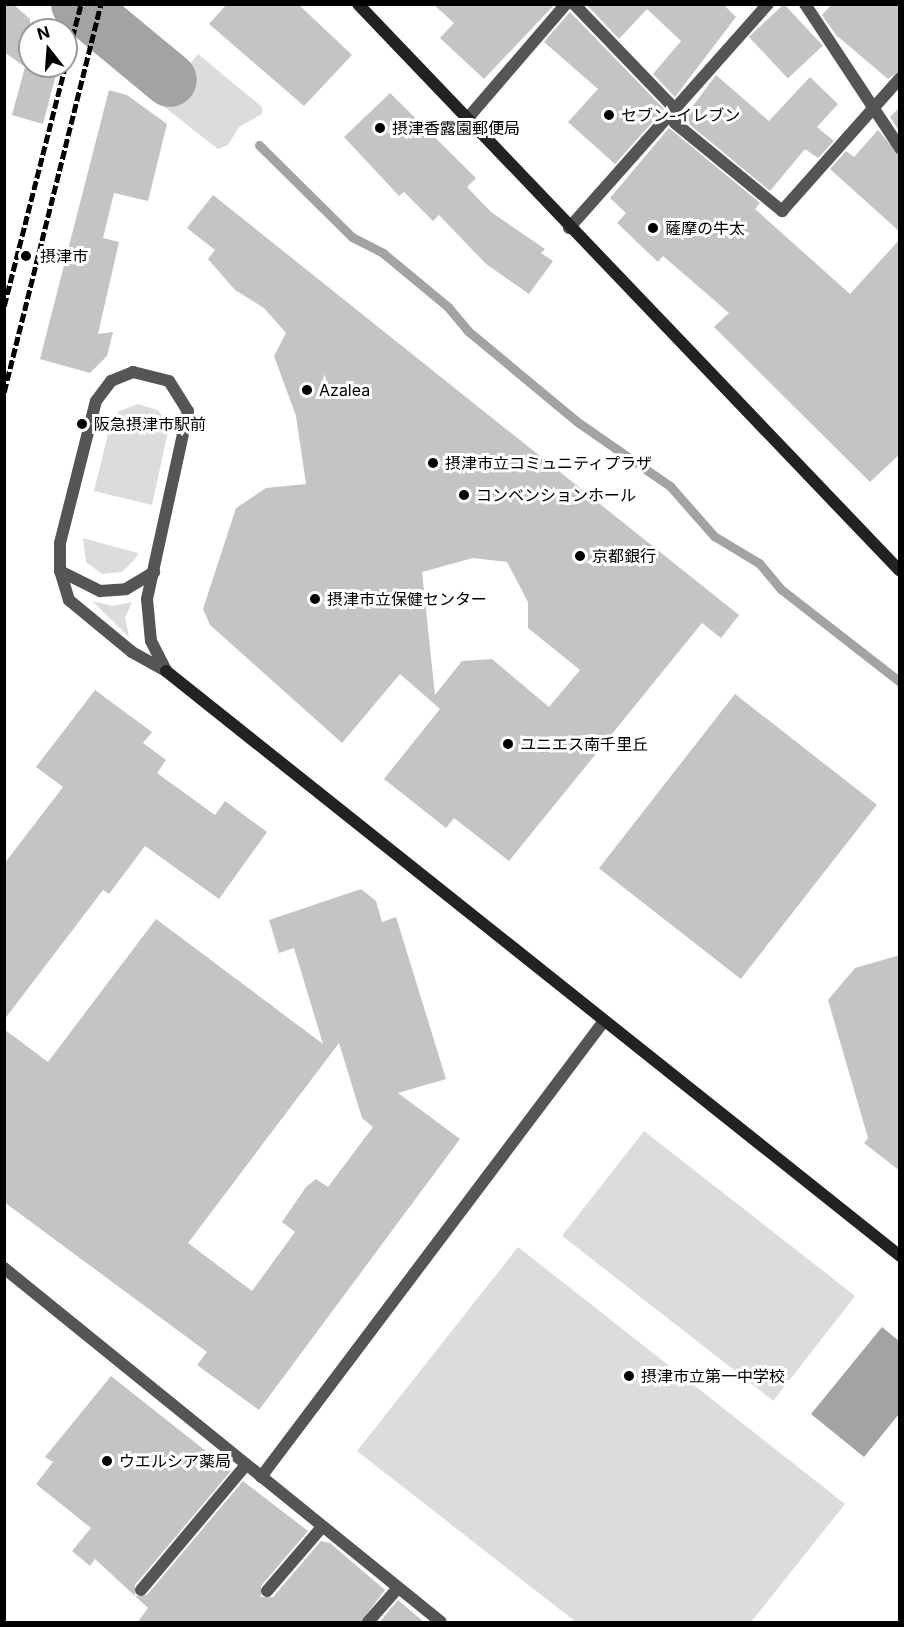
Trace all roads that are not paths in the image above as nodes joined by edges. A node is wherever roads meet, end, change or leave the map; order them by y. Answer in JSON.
{"nodes":[{"id":1,"x":566,"y":4,"type":"edge"},
{"id":2,"x":574,"y":4,"type":"edge"},
{"id":3,"x":768,"y":4,"type":"edge"},
{"id":4,"x":805,"y":4,"type":"edge"},
{"id":5,"x":363,"y":6,"type":"edge"},
{"id":6,"x":900,"y":78,"type":"edge"},
{"id":7,"x":673,"y":107,"type":"junction"},
{"id":8,"x":873,"y":110,"type":"junction"},
{"id":9,"x":467,"y":119,"type":"junction"},
{"id":10,"x":900,"y":148,"type":"edge"},
{"id":11,"x":569,"y":228,"type":"junction"},
{"id":12,"x":60,"y":571,"type":"junction"},
{"id":13,"x":900,"y":571,"type":"edge"},
{"id":14,"x":154,"y":572,"type":"junction"},
{"id":15,"x":166,"y":671,"type":"junction"},
{"id":16,"x":604,"y":1021,"type":"junction"},
{"id":17,"x":900,"y":1256,"type":"edge"},
{"id":18,"x":4,"y":1268,"type":"edge"},
{"id":19,"x":246,"y":1465,"type":"junction"},
{"id":20,"x":261,"y":1477,"type":"junction"},
{"id":21,"x":322,"y":1527,"type":"junction"},
{"id":22,"x":398,"y":1588,"type":"junction"},
{"id":23,"x":141,"y":1590,"type":"dead end"},
{"id":24,"x":267,"y":1592,"type":"dead end"},
{"id":25,"x":368,"y":1623,"type":"edge"},
{"id":26,"x":441,"y":1623,"type":"edge"}],
"edges":[{"from":1,"to":9,"type":"street"},
{"from":2,"to":7,"type":"street"},
{"from":3,"to":7,"type":"street"},
{"from":4,"to":8,"type":"street"},
{"from":5,"to":9,"type":"street"},
{"from":6,"to":8,"type":"street"},
{"from":7,"to":8,"type":"street"},
{"from":7,"to":11,"type":"street"},
{"from":8,"to":10,"type":"street"},
{"from":9,"to":11,"type":"street"},
{"from":11,"to":13,"type":"street"},
{"from":12,"to":14,"type":"street"},
{"from":12,"to":14,"type":"street"},
{"from":12,"to":15,"type":"street"},
{"from":14,"to":15,"type":"street"},
{"from":15,"to":16,"type":"street"},
{"from":16,"to":17,"type":"street"},
{"from":16,"to":20,"type":"street"},
{"from":18,"to":19,"type":"street"},
{"from":19,"to":20,"type":"street"},
{"from":19,"to":23,"type":"street"},
{"from":20,"to":21,"type":"street"},
{"from":21,"to":22,"type":"street"},
{"from":21,"to":24,"type":"street"},
{"from":22,"to":25,"type":"street"},
{"from":22,"to":26,"type":"street"}]}
